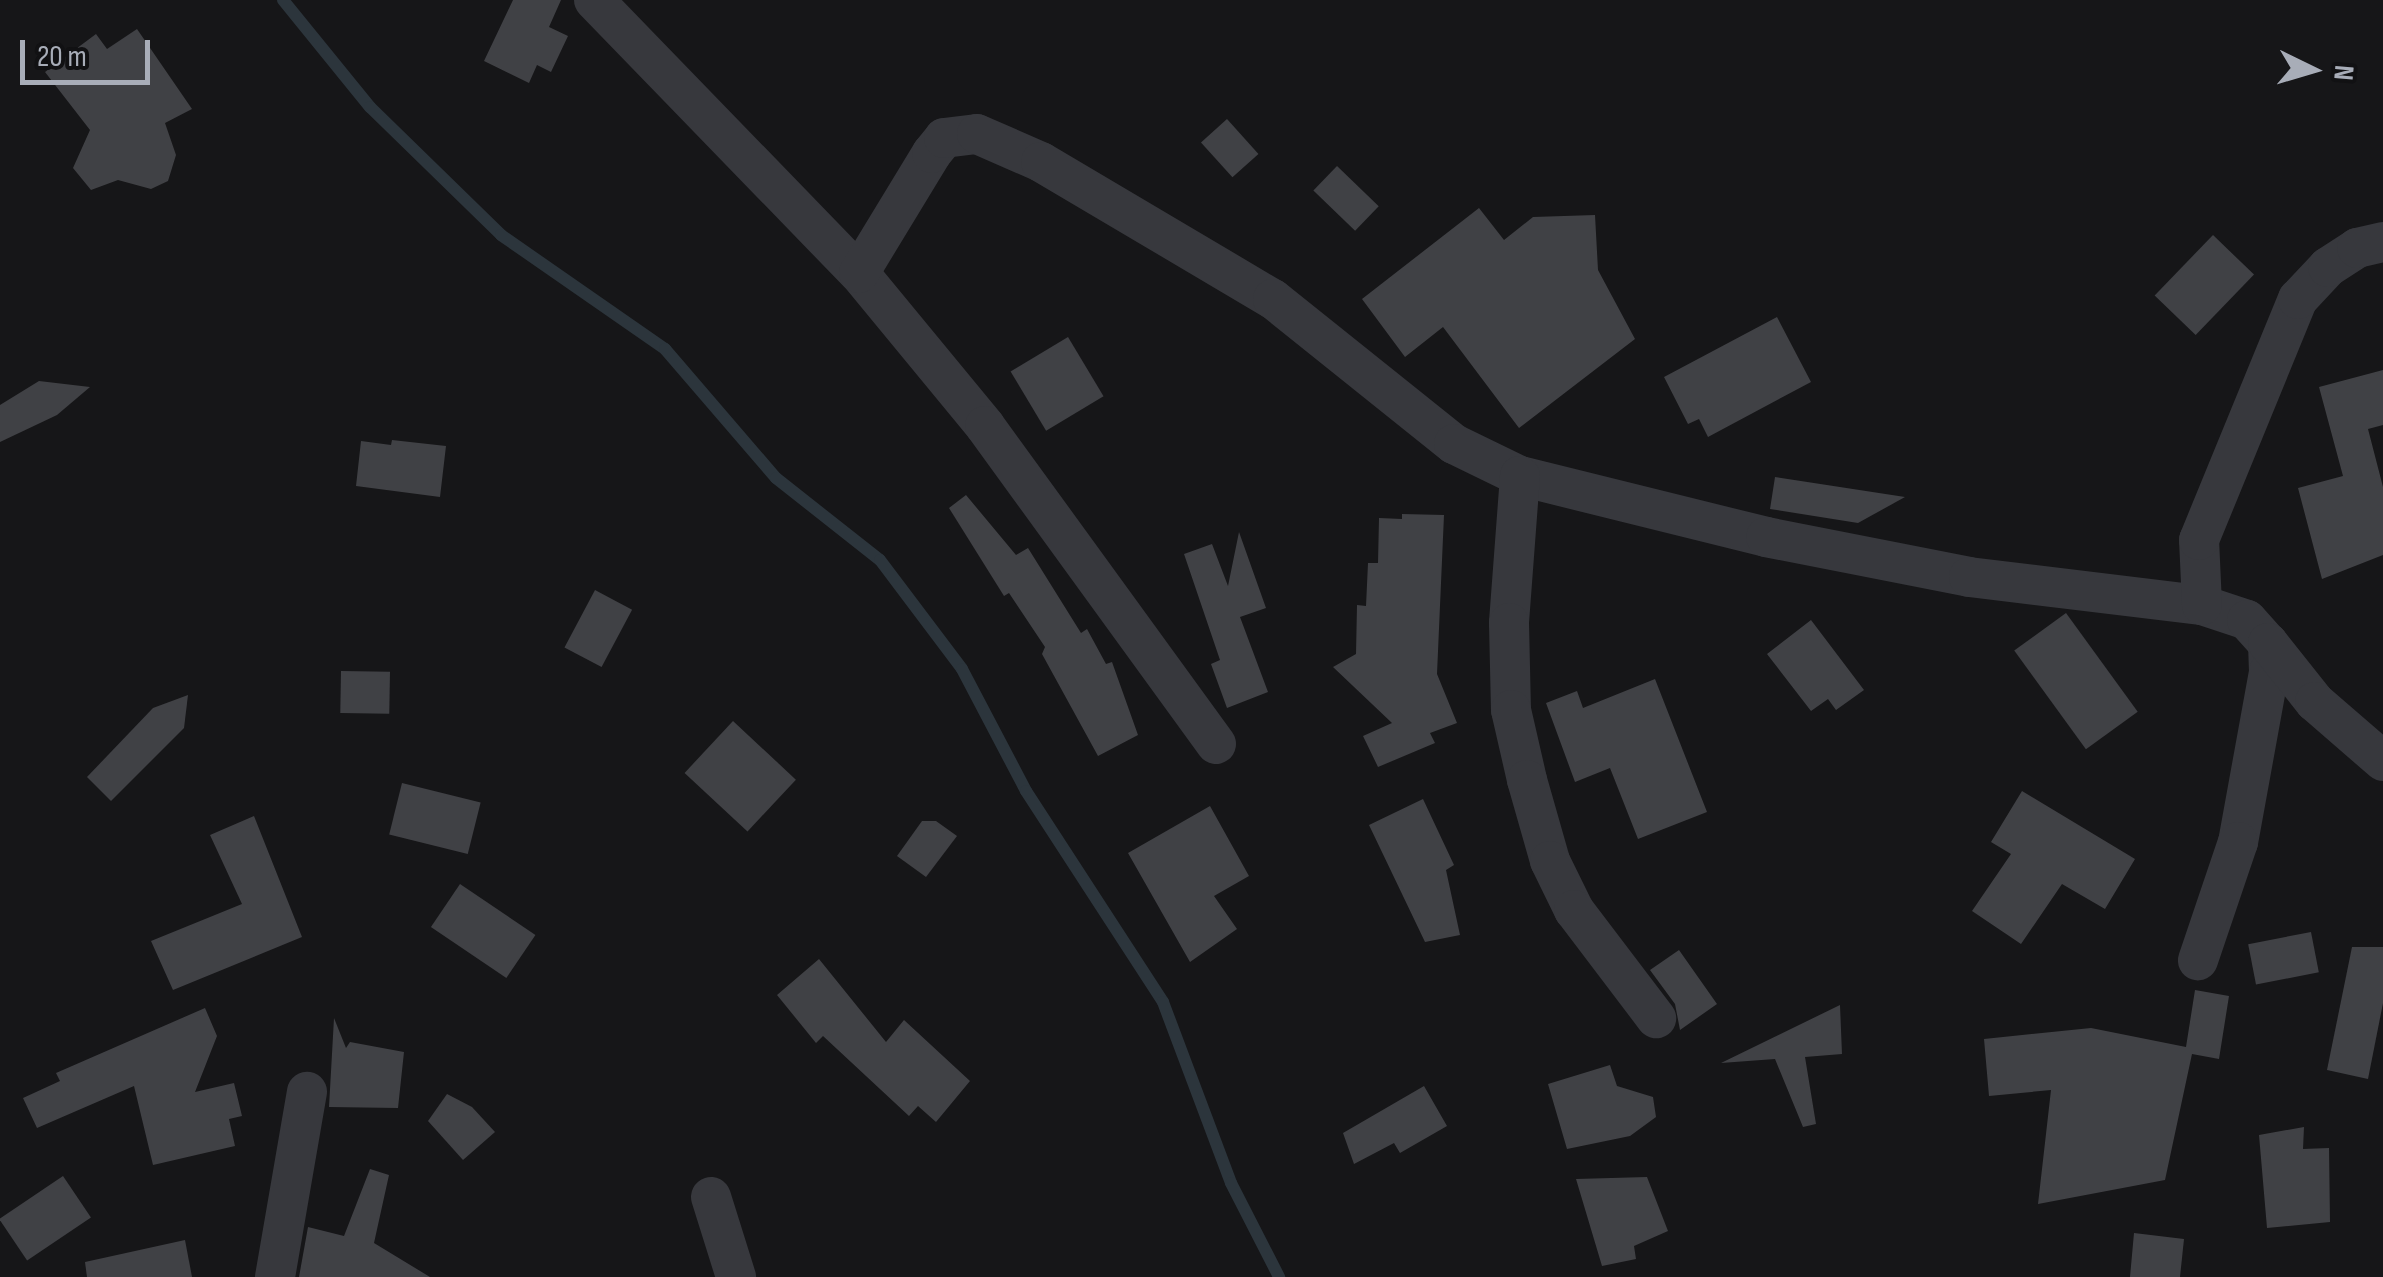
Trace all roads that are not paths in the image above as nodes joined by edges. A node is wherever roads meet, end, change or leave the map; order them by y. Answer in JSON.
{"nodes":[{"id":1,"x":594,"y":0,"type":"edge"},
{"id":2,"x":2383,"y":242,"type":"edge"},
{"id":3,"x":859,"y":273,"type":"junction"},
{"id":4,"x":1520,"y":476,"type":"junction"},
{"id":5,"x":2202,"y":605,"type":"junction"},
{"id":6,"x":2268,"y":643,"type":"junction"},
{"id":7,"x":1216,"y":744,"type":"dead end"},
{"id":8,"x":2383,"y":761,"type":"edge"},
{"id":9,"x":2198,"y":960,"type":"dead end"},
{"id":10,"x":1656,"y":1018,"type":"dead end"},
{"id":11,"x":307,"y":1092,"type":"dead end"},
{"id":12,"x":711,"y":1197,"type":"dead end"},
{"id":13,"x":275,"y":1277,"type":"edge"},
{"id":14,"x":736,"y":1277,"type":"edge"}],
"edges":[{"from":1,"to":3,"type":"street"},
{"from":2,"to":5,"type":"street"},
{"from":3,"to":4,"type":"street"},
{"from":3,"to":7,"type":"street"},
{"from":4,"to":5,"type":"street"},
{"from":4,"to":10,"type":"street"},
{"from":5,"to":6,"type":"street"},
{"from":6,"to":8,"type":"street"},
{"from":6,"to":9,"type":"street"},
{"from":11,"to":13,"type":"street"},
{"from":12,"to":14,"type":"street"}]}
